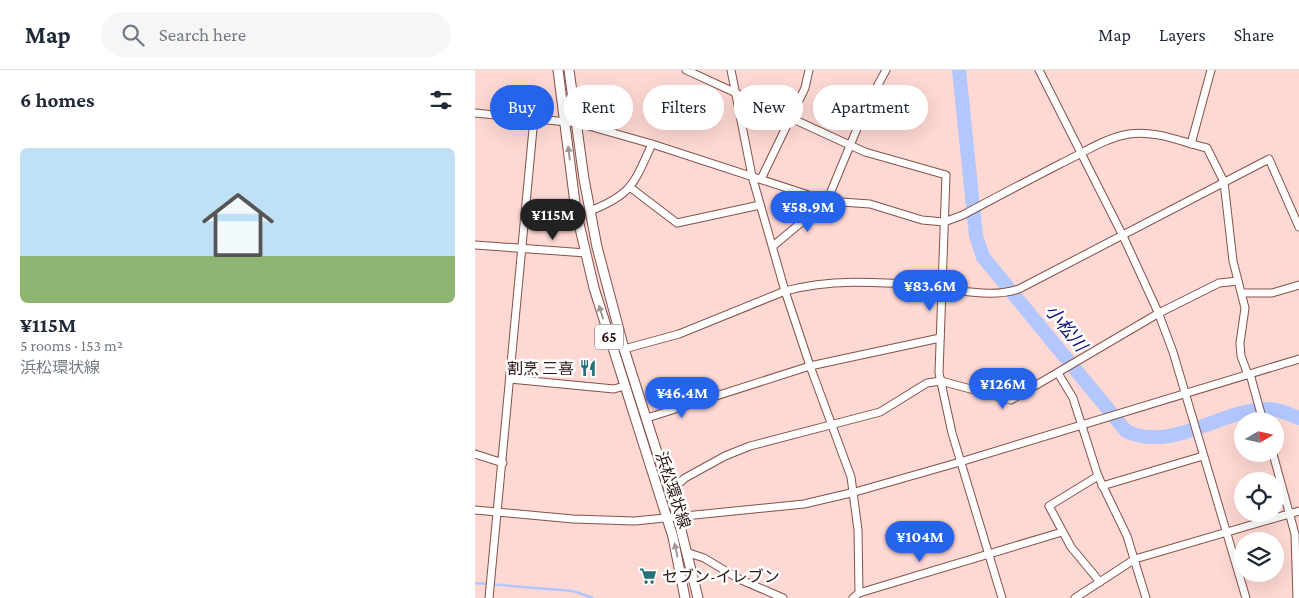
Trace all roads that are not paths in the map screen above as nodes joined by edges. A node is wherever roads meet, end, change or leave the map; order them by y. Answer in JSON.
{"nodes":[{"id":1,"x":558,"y":70,"type":"edge"},
{"id":2,"x":569,"y":70,"type":"edge"},
{"id":3,"x":686,"y":70,"type":"edge"},
{"id":4,"x":731,"y":70,"type":"edge"},
{"id":5,"x":809,"y":70,"type":"edge"},
{"id":6,"x":887,"y":70,"type":"edge"},
{"id":7,"x":1039,"y":70,"type":"edge"},
{"id":8,"x":1211,"y":70,"type":"edge"},
{"id":9,"x":572,"y":85,"type":"edge"},
{"id":10,"x":734,"y":90,"type":"joint"},
{"id":11,"x":803,"y":92,"type":"edge"},
{"id":12,"x":475,"y":113,"type":"edge"},
{"id":13,"x":564,"y":113,"type":"edge"},
{"id":14,"x":490,"y":114,"type":"edge"},
{"id":15,"x":803,"y":124,"type":"edge"},
{"id":16,"x":533,"y":130,"type":"edge"},
{"id":17,"x":566,"y":130,"type":"edge"},
{"id":18,"x":579,"y":130,"type":"edge"},
{"id":19,"x":603,"y":130,"type":"edge"},
{"id":20,"x":742,"y":130,"type":"edge"},
{"id":21,"x":785,"y":130,"type":"edge"},
{"id":22,"x":652,"y":144,"type":"junction"},
{"id":23,"x":1191,"y":144,"type":"junction"},
{"id":24,"x":849,"y":145,"type":"junction"},
{"id":25,"x":1081,"y":154,"type":"junction"},
{"id":26,"x":752,"y":176,"type":"junction"},
{"id":27,"x":761,"y":179,"type":"junction"},
{"id":28,"x":1224,"y":182,"type":"junction"},
{"id":29,"x":631,"y":188,"type":"junction"},
{"id":30,"x":827,"y":201,"type":"junction"},
{"id":31,"x":760,"y":205,"type":"junction"},
{"id":32,"x":590,"y":210,"type":"junction"},
{"id":33,"x":943,"y":222,"type":"junction"},
{"id":34,"x":1299,"y":227,"type":"edge"},
{"id":35,"x":1123,"y":236,"type":"junction"},
{"id":36,"x":475,"y":245,"type":"edge"},
{"id":37,"x":773,"y":246,"type":"junction"},
{"id":38,"x":522,"y":249,"type":"junction"},
{"id":39,"x":586,"y":252,"type":"junction"},
{"id":40,"x":1238,"y":281,"type":"junction"},
{"id":41,"x":1299,"y":285,"type":"edge"},
{"id":42,"x":942,"y":286,"type":"junction"},
{"id":43,"x":785,"y":291,"type":"junction"},
{"id":44,"x":1242,"y":294,"type":"junction"},
{"id":45,"x":1159,"y":313,"type":"junction"},
{"id":46,"x":940,"y":338,"type":"junction"},
{"id":47,"x":624,"y":349,"type":"junction"},
{"id":48,"x":1299,"y":358,"type":"edge"},
{"id":49,"x":810,"y":366,"type":"junction"},
{"id":50,"x":1061,"y":371,"type":"junction"},
{"id":51,"x":1249,"y":374,"type":"junction"},
{"id":52,"x":510,"y":379,"type":"junction"},
{"id":53,"x":941,"y":380,"type":"junction"},
{"id":54,"x":624,"y":386,"type":"junction"},
{"id":55,"x":1185,"y":394,"type":"junction"},
{"id":56,"x":1260,"y":412,"type":"edge"},
{"id":57,"x":647,"y":418,"type":"junction"},
{"id":58,"x":832,"y":423,"type":"junction"},
{"id":59,"x":1083,"y":424,"type":"junction"},
{"id":60,"x":475,"y":454,"type":"edge"},
{"id":61,"x":1203,"y":456,"type":"junction"},
{"id":62,"x":503,"y":462,"type":"junction"},
{"id":63,"x":960,"y":462,"type":"junction"},
{"id":64,"x":1275,"y":462,"type":"edge"},
{"id":65,"x":1098,"y":476,"type":"junction"},
{"id":66,"x":1102,"y":486,"type":"junction"},
{"id":67,"x":669,"y":491,"type":"junction"},
{"id":68,"x":855,"y":492,"type":"junction"},
{"id":69,"x":475,"y":510,"type":"edge"},
{"id":70,"x":1299,"y":511,"type":"edge"},
{"id":71,"x":498,"y":512,"type":"junction"},
{"id":72,"x":1291,"y":513,"type":"junction"},
{"id":73,"x":678,"y":518,"type":"junction"},
{"id":74,"x":666,"y":519,"type":"junction"},
{"id":75,"x":1062,"y":532,"type":"junction"},
{"id":76,"x":1226,"y":534,"type":"junction"},
{"id":77,"x":686,"y":552,"type":"junction"},
{"id":78,"x":988,"y":554,"type":"junction"},
{"id":79,"x":1135,"y":560,"type":"junction"},
{"id":80,"x":1100,"y":582,"type":"junction"},
{"id":81,"x":856,"y":595,"type":"edge"},
{"id":82,"x":489,"y":598,"type":"edge"},
{"id":83,"x":685,"y":598,"type":"edge"},
{"id":84,"x":698,"y":598,"type":"edge"},
{"id":85,"x":783,"y":598,"type":"edge"},
{"id":86,"x":1002,"y":598,"type":"edge"},
{"id":87,"x":1075,"y":598,"type":"edge"},
{"id":88,"x":1146,"y":598,"type":"edge"},
{"id":89,"x":1246,"y":598,"type":"edge"},
{"id":90,"x":1297,"y":598,"type":"edge"}],
"edges":[{"from":1,"to":13,"type":"main road","name":"浜松環状線","number":"65"},
{"from":2,"to":9,"type":"main road","name":"浜松環状線","number":"65"},
{"from":3,"to":10,"type":"street"},
{"from":4,"to":10,"type":"street"},
{"from":5,"to":11,"type":"street"},
{"from":6,"to":24,"type":"street"},
{"from":7,"to":25,"type":"street"},
{"from":8,"to":23,"type":"street"},
{"from":12,"to":14,"type":"street"},
{"from":15,"to":24,"type":"street"},
{"from":16,"to":38,"type":"street"},
{"from":39,"to":17,"type":"main road","name":"浜松環状線","number":"65","one_way":true},
{"from":18,"to":32,"type":"main road","name":"浜松環状線","number":"65"},
{"from":19,"to":22,"type":"street"},
{"from":20,"to":26,"type":"street"},
{"from":21,"to":27,"type":"street"},
{"from":22,"to":26,"type":"street"},
{"from":22,"to":29,"type":"street"},
{"from":23,"to":25,"type":"street"},
{"from":23,"to":28,"type":"street"},
{"from":24,"to":30,"type":"street"},
{"from":24,"to":33,"type":"street"},
{"from":25,"to":33,"type":"street"},
{"from":25,"to":35,"type":"street"},
{"from":26,"to":27,"type":"street"},
{"from":26,"to":31,"type":"street"},
{"from":27,"to":30,"type":"street"},
{"from":28,"to":34,"type":"street"},
{"from":28,"to":35,"type":"street"},
{"from":28,"to":40,"type":"street"},
{"from":29,"to":31,"type":"street"},
{"from":29,"to":32,"type":"street"},
{"from":30,"to":33,"type":"street"},
{"from":30,"to":37,"type":"street"},
{"from":31,"to":37,"type":"street"},
{"from":32,"to":47,"type":"main road","name":"浜松環状線","number":"65"},
{"from":33,"to":42,"type":"street"},
{"from":35,"to":42,"type":"street"},
{"from":35,"to":45,"type":"street"},
{"from":36,"to":38,"type":"street"},
{"from":37,"to":43,"type":"street"},
{"from":38,"to":39,"type":"street"},
{"from":38,"to":52,"type":"street"},
{"from":54,"to":39,"type":"main road","name":"浜松環状線","number":"65","one_way":true},
{"from":40,"to":44,"type":"street"},
{"from":40,"to":45,"type":"street"},
{"from":41,"to":44,"type":"street"},
{"from":42,"to":43,"type":"street"},
{"from":42,"to":46,"type":"street"},
{"from":43,"to":47,"type":"street"},
{"from":43,"to":49,"type":"street"},
{"from":44,"to":51,"type":"street"},
{"from":45,"to":50,"type":"street"},
{"from":45,"to":55,"type":"street"},
{"from":46,"to":49,"type":"street"},
{"from":46,"to":53,"type":"street"},
{"from":47,"to":57,"type":"main road","name":"浜松環状線","number":"65"},
{"from":48,"to":51,"type":"street"},
{"from":49,"to":57,"type":"street"},
{"from":49,"to":58,"type":"street"},
{"from":50,"to":53,"type":"street"},
{"from":50,"to":59,"type":"street"},
{"from":51,"to":55,"type":"street"},
{"from":51,"to":56,"type":"street"},
{"from":52,"to":54,"type":"street"},
{"from":52,"to":62,"type":"street"},
{"from":53,"to":58,"type":"street"},
{"from":53,"to":63,"type":"street"},
{"from":54,"to":74,"type":"main road","name":"浜松環状線","number":"65"},
{"from":55,"to":59,"type":"street"},
{"from":55,"to":61,"type":"street"},
{"from":57,"to":67,"type":"main road","name":"浜松環状線","number":"65"},
{"from":58,"to":67,"type":"street"},
{"from":58,"to":68,"type":"street"},
{"from":59,"to":63,"type":"street"},
{"from":59,"to":65,"type":"street"},
{"from":60,"to":62,"type":"street"},
{"from":61,"to":66,"type":"street"},
{"from":61,"to":76,"type":"street"},
{"from":62,"to":71,"type":"street"},
{"from":63,"to":68,"type":"street"},
{"from":63,"to":78,"type":"street"},
{"from":64,"to":72,"type":"street"},
{"from":65,"to":66,"type":"street"},
{"from":65,"to":75,"type":"street"},
{"from":66,"to":79,"type":"street"},
{"from":67,"to":73,"type":"main road","name":"浜松環状線","number":"65"},
{"from":68,"to":73,"type":"street"},
{"from":68,"to":81,"type":"street"},
{"from":69,"to":71,"type":"street"},
{"from":70,"to":72,"type":"street"},
{"from":71,"to":74,"type":"street"},
{"from":71,"to":82,"type":"street"},
{"from":72,"to":76,"type":"street"},
{"from":72,"to":90,"type":"street"},
{"from":73,"to":74,"type":"street"},
{"from":73,"to":77,"type":"main road","name":"浜松環状線","number":"65"},
{"from":83,"to":74,"type":"main road","name":"浜松環状線","number":"65","one_way":true},
{"from":75,"to":78,"type":"street"},
{"from":75,"to":80,"type":"street"},
{"from":76,"to":79,"type":"street"},
{"from":76,"to":89,"type":"street"},
{"from":77,"to":84,"type":"main road","name":"浜松環状線","number":"65"},
{"from":77,"to":85,"type":"street"},
{"from":78,"to":81,"type":"street"},
{"from":78,"to":86,"type":"street"},
{"from":79,"to":80,"type":"street"},
{"from":79,"to":88,"type":"street"},
{"from":80,"to":87,"type":"street"}]}
